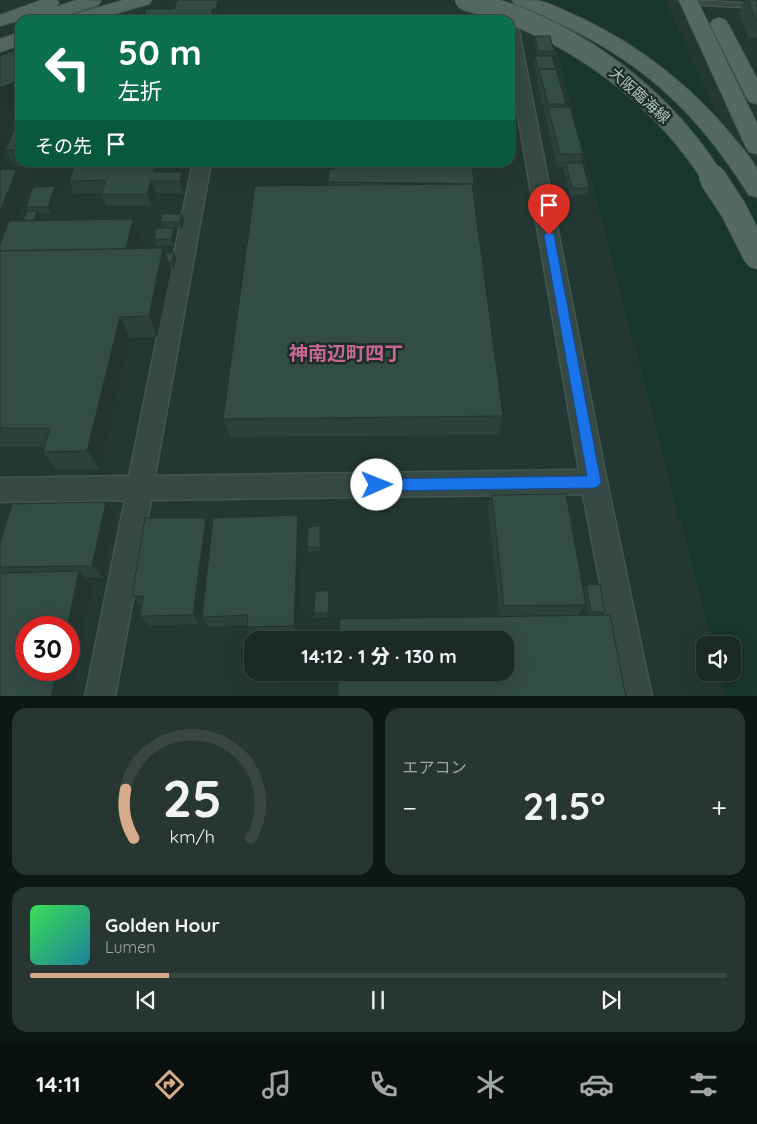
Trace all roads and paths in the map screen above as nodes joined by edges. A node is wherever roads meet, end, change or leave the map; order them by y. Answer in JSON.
{"nodes":[{"id":1,"x":58,"y":0,"type":"edge"},
{"id":2,"x":94,"y":0,"type":"edge"},
{"id":3,"x":144,"y":0,"type":"edge"},
{"id":4,"x":465,"y":0,"type":"edge"},
{"id":5,"x":505,"y":0,"type":"edge"},
{"id":6,"x":522,"y":0,"type":"edge"},
{"id":7,"x":698,"y":1,"type":"edge"},
{"id":8,"x":757,"y":6,"type":"edge"},
{"id":9,"x":17,"y":15,"type":"edge"},
{"id":10,"x":49,"y":15,"type":"edge"},
{"id":11,"x":92,"y":15,"type":"edge"},
{"id":12,"x":108,"y":15,"type":"edge"},
{"id":13,"x":508,"y":15,"type":"edge"},
{"id":14,"x":508,"y":15,"type":"edge"},
{"id":15,"x":15,"y":16,"type":"edge"},
{"id":16,"x":515,"y":18,"type":"edge"},
{"id":17,"x":0,"y":21,"type":"edge"},
{"id":18,"x":15,"y":27,"type":"edge"},
{"id":19,"x":0,"y":32,"type":"edge"},
{"id":20,"x":15,"y":40,"type":"edge"},
{"id":21,"x":0,"y":46,"type":"edge"},
{"id":22,"x":15,"y":52,"type":"edge"},
{"id":23,"x":515,"y":53,"type":"edge"},
{"id":24,"x":0,"y":58,"type":"edge"},
{"id":25,"x":757,"y":98,"type":"edge"},
{"id":26,"x":757,"y":147,"type":"edge"},
{"id":27,"x":201,"y":167,"type":"edge"},
{"id":28,"x":757,"y":189,"type":"edge"},
{"id":29,"x":757,"y":256,"type":"edge"},
{"id":30,"x":594,"y":482,"type":"junction"},
{"id":31,"x":140,"y":488,"type":"junction"},
{"id":32,"x":0,"y":490,"type":"edge"},
{"id":33,"x":100,"y":696,"type":"edge"},
{"id":34,"x":637,"y":696,"type":"edge"}],
"edges":[{"from":1,"to":9,"type":"main road"},
{"from":2,"to":10,"type":"main road"},
{"from":3,"to":11,"type":"main road"},
{"from":3,"to":12,"type":"main road"},
{"from":4,"to":13,"type":"main road","name":"大阪臨海線","bridge":true},
{"from":5,"to":14,"type":"street"},
{"from":6,"to":28,"type":"main road","name":"大阪臨海線"},
{"from":7,"to":8,"type":"lane"},
{"from":7,"to":25,"type":"main road"},
{"from":7,"to":26,"type":"main road"},
{"from":15,"to":17,"type":"main road"},
{"from":16,"to":29,"type":"main road","name":"大阪臨海線","bridge":true},
{"from":18,"to":19,"type":"main road"},
{"from":20,"to":21,"type":"main road"},
{"from":22,"to":24,"type":"main road"},
{"from":23,"to":30,"type":"street"},
{"from":27,"to":31,"type":"street"},
{"from":30,"to":31,"type":"street"},
{"from":30,"to":34,"type":"street"},
{"from":31,"to":32,"type":"street"},
{"from":31,"to":33,"type":"street"}]}
